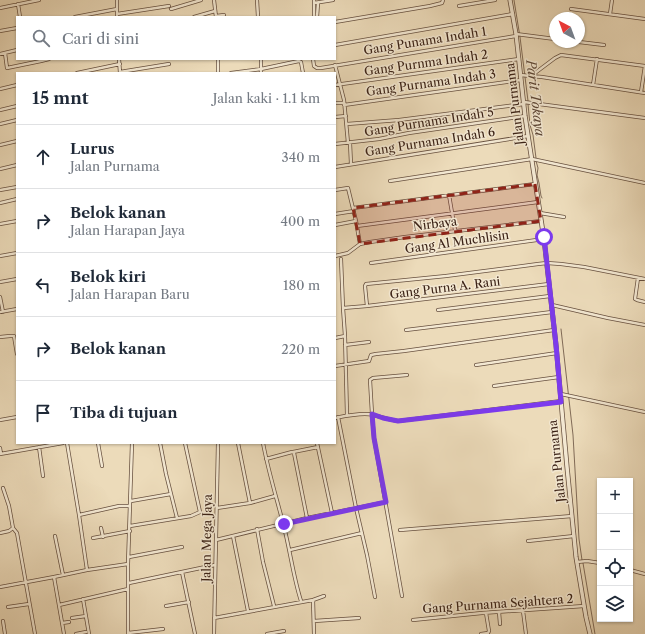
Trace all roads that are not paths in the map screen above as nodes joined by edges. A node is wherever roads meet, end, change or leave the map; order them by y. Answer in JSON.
{"nodes":[{"id":1,"x":40,"y":0,"type":"edge"},
{"id":2,"x":117,"y":0,"type":"edge"},
{"id":3,"x":201,"y":0,"type":"edge"},
{"id":4,"x":214,"y":0,"type":"edge"},
{"id":5,"x":257,"y":0,"type":"edge"},
{"id":6,"x":333,"y":0,"type":"edge"},
{"id":7,"x":443,"y":0,"type":"edge"},
{"id":8,"x":495,"y":0,"type":"edge"},
{"id":9,"x":510,"y":0,"type":"edge"},
{"id":10,"x":612,"y":0,"type":"edge"},
{"id":11,"x":315,"y":2,"type":"edge"},
{"id":12,"x":18,"y":4,"type":"junction"},
{"id":13,"x":459,"y":6,"type":"dead end"},
{"id":14,"x":0,"y":8,"type":"edge"},
{"id":15,"x":117,"y":9,"type":"junction"},
{"id":16,"x":571,"y":9,"type":"dead end"},
{"id":17,"x":215,"y":11,"type":"junction"},
{"id":18,"x":513,"y":14,"type":"junction"},
{"id":19,"x":610,"y":14,"type":"junction"},
{"id":20,"x":224,"y":15,"type":"dead end"},
{"id":21,"x":20,"y":16,"type":"edge"},
{"id":22,"x":80,"y":16,"type":"edge"},
{"id":23,"x":117,"y":16,"type":"edge"},
{"id":24,"x":198,"y":16,"type":"edge"},
{"id":25,"x":216,"y":16,"type":"edge"},
{"id":26,"x":220,"y":16,"type":"edge"},
{"id":27,"x":258,"y":16,"type":"edge"},
{"id":28,"x":314,"y":16,"type":"edge"},
{"id":29,"x":317,"y":16,"type":"edge"},
{"id":30,"x":645,"y":19,"type":"edge"},
{"id":31,"x":336,"y":22,"type":"edge"},
{"id":32,"x":16,"y":28,"type":"edge"},
{"id":33,"x":0,"y":31,"type":"edge"},
{"id":34,"x":518,"y":35,"type":"junction"},
{"id":35,"x":549,"y":38,"type":"edge"},
{"id":36,"x":585,"y":43,"type":"edge"},
{"id":37,"x":336,"y":45,"type":"edge"},
{"id":38,"x":604,"y":45,"type":"dead end"},
{"id":39,"x":16,"y":50,"type":"edge"},
{"id":40,"x":5,"y":53,"type":"junction"},
{"id":41,"x":0,"y":54,"type":"edge"},
{"id":42,"x":519,"y":59,"type":"junction"},
{"id":43,"x":597,"y":59,"type":"junction"},
{"id":44,"x":40,"y":60,"type":"edge"},
{"id":45,"x":120,"y":60,"type":"edge"},
{"id":46,"x":218,"y":60,"type":"edge"},
{"id":47,"x":261,"y":60,"type":"edge"},
{"id":48,"x":313,"y":60,"type":"edge"},
{"id":49,"x":120,"y":64,"type":"junction"},
{"id":50,"x":170,"y":64,"type":"dead end"},
{"id":51,"x":335,"y":65,"type":"junction"},
{"id":52,"x":645,"y":66,"type":"edge"},
{"id":53,"x":261,"y":69,"type":"junction"},
{"id":54,"x":82,"y":72,"type":"edge"},
{"id":55,"x":120,"y":72,"type":"edge"},
{"id":56,"x":218,"y":72,"type":"edge"},
{"id":57,"x":238,"y":72,"type":"edge"},
{"id":58,"x":262,"y":72,"type":"edge"},
{"id":59,"x":303,"y":72,"type":"edge"},
{"id":60,"x":522,"y":75,"type":"junction"},
{"id":61,"x":529,"y":76,"type":"junction"},
{"id":62,"x":521,"y":80,"type":"junction"},
{"id":63,"x":340,"y":84,"type":"junction"},
{"id":64,"x":336,"y":85,"type":"edge"},
{"id":65,"x":593,"y":85,"type":"junction"},
{"id":66,"x":16,"y":86,"type":"edge"},
{"id":67,"x":0,"y":89,"type":"edge"},
{"id":68,"x":641,"y":92,"type":"junction"},
{"id":69,"x":645,"y":93,"type":"edge"},
{"id":70,"x":336,"y":103,"type":"edge"},
{"id":71,"x":526,"y":103,"type":"junction"},
{"id":72,"x":344,"y":104,"type":"junction"},
{"id":73,"x":16,"y":106,"type":"edge"},
{"id":74,"x":0,"y":110,"type":"edge"},
{"id":75,"x":346,"y":116,"type":"junction"},
{"id":76,"x":525,"y":116,"type":"junction"},
{"id":77,"x":336,"y":117,"type":"edge"},
{"id":78,"x":645,"y":118,"type":"edge"},
{"id":79,"x":16,"y":120,"type":"edge"},
{"id":80,"x":0,"y":124,"type":"edge"},
{"id":81,"x":347,"y":124,"type":"junction"},
{"id":82,"x":528,"y":136,"type":"junction"},
{"id":83,"x":16,"y":141,"type":"edge"},
{"id":84,"x":349,"y":143,"type":"junction"},
{"id":85,"x":336,"y":144,"type":"edge"},
{"id":86,"x":0,"y":145,"type":"edge"},
{"id":87,"x":535,"y":160,"type":"junction"},
{"id":88,"x":351,"y":164,"type":"junction"},
{"id":89,"x":16,"y":165,"type":"edge"},
{"id":90,"x":336,"y":167,"type":"edge"},
{"id":91,"x":0,"y":169,"type":"edge"},
{"id":92,"x":390,"y":180,"type":"dead end"},
{"id":93,"x":645,"y":182,"type":"edge"},
{"id":94,"x":535,"y":184,"type":"junction"},
{"id":95,"x":16,"y":187,"type":"edge"},
{"id":96,"x":0,"y":190,"type":"edge"},
{"id":97,"x":336,"y":190,"type":"edge"},
{"id":98,"x":449,"y":195,"type":"junction"},
{"id":99,"x":16,"y":199,"type":"edge"},
{"id":100,"x":538,"y":202,"type":"junction"},
{"id":101,"x":0,"y":203,"type":"edge"},
{"id":102,"x":353,"y":209,"type":"junction"},
{"id":103,"x":540,"y":213,"type":"junction"},
{"id":104,"x":336,"y":214,"type":"edge"},
{"id":105,"x":452,"y":214,"type":"junction"},
{"id":106,"x":564,"y":217,"type":"dead end"},
{"id":107,"x":16,"y":221,"type":"edge"},
{"id":108,"x":356,"y":221,"type":"junction"},
{"id":109,"x":541,"y":221,"type":"junction"},
{"id":110,"x":0,"y":224,"type":"edge"},
{"id":111,"x":336,"y":225,"type":"edge"},
{"id":112,"x":357,"y":226,"type":"junction"},
{"id":113,"x":455,"y":230,"type":"junction"},
{"id":114,"x":544,"y":240,"type":"junction"},
{"id":115,"x":360,"y":244,"type":"junction"},
{"id":116,"x":16,"y":253,"type":"edge"},
{"id":117,"x":0,"y":256,"type":"edge"},
{"id":118,"x":336,"y":256,"type":"edge"},
{"id":119,"x":341,"y":257,"type":"junction"},
{"id":120,"x":371,"y":262,"type":"dead end"},
{"id":121,"x":547,"y":263,"type":"junction"},
{"id":122,"x":638,"y":278,"type":"junction"},
{"id":123,"x":16,"y":279,"type":"edge"},
{"id":124,"x":645,"y":279,"type":"edge"},
{"id":125,"x":0,"y":282,"type":"edge"},
{"id":126,"x":549,"y":284,"type":"junction"},
{"id":127,"x":550,"y":296,"type":"junction"},
{"id":128,"x":0,"y":297,"type":"edge"},
{"id":129,"x":645,"y":302,"type":"edge"},
{"id":130,"x":552,"y":305,"type":"junction"},
{"id":131,"x":367,"y":306,"type":"junction"},
{"id":132,"x":343,"y":308,"type":"junction"},
{"id":133,"x":16,"y":310,"type":"edge"},
{"id":134,"x":438,"y":310,"type":"dead end"},
{"id":135,"x":2,"y":312,"type":"edge"},
{"id":136,"x":552,"y":312,"type":"junction"},
{"id":137,"x":645,"y":325,"type":"edge"},
{"id":138,"x":406,"y":330,"type":"dead end"},
{"id":139,"x":554,"y":330,"type":"junction"},
{"id":140,"x":345,"y":336,"type":"junction"},
{"id":141,"x":0,"y":337,"type":"edge"},
{"id":142,"x":336,"y":338,"type":"edge"},
{"id":143,"x":369,"y":342,"type":"dead end"},
{"id":144,"x":345,"y":345,"type":"junction"},
{"id":145,"x":16,"y":348,"type":"edge"},
{"id":146,"x":557,"y":353,"type":"junction"},
{"id":147,"x":346,"y":364,"type":"junction"},
{"id":148,"x":336,"y":366,"type":"edge"},
{"id":149,"x":476,"y":366,"type":"dead end"},
{"id":150,"x":407,"y":375,"type":"dead end"},
{"id":151,"x":559,"y":377,"type":"junction"},
{"id":152,"x":494,"y":386,"type":"dead end"},
{"id":153,"x":561,"y":394,"type":"junction"},
{"id":154,"x":561,"y":402,"type":"junction"},
{"id":155,"x":645,"y":412,"type":"edge"},
{"id":156,"x":372,"y":414,"type":"junction"},
{"id":157,"x":347,"y":415,"type":"junction"},
{"id":158,"x":16,"y":417,"type":"edge"},
{"id":159,"x":337,"y":417,"type":"edge"},
{"id":160,"x":0,"y":420,"type":"edge"},
{"id":161,"x":57,"y":444,"type":"edge"},
{"id":162,"x":67,"y":444,"type":"edge"},
{"id":163,"x":98,"y":444,"type":"edge"},
{"id":164,"x":132,"y":444,"type":"edge"},
{"id":165,"x":160,"y":444,"type":"edge"},
{"id":166,"x":185,"y":444,"type":"edge"},
{"id":167,"x":218,"y":444,"type":"edge"},
{"id":168,"x":238,"y":444,"type":"edge"},
{"id":169,"x":263,"y":444,"type":"edge"},
{"id":170,"x":317,"y":444,"type":"edge"},
{"id":171,"x":39,"y":447,"type":"junction"},
{"id":172,"x":318,"y":447,"type":"junction"},
{"id":173,"x":0,"y":448,"type":"edge"},
{"id":174,"x":293,"y":452,"type":"junction"},
{"id":175,"x":1,"y":454,"type":"edge"},
{"id":176,"x":266,"y":459,"type":"junction"},
{"id":177,"x":102,"y":466,"type":"dead end"},
{"id":178,"x":43,"y":476,"type":"dead end"},
{"id":179,"x":3,"y":488,"type":"dead end"},
{"id":180,"x":171,"y":494,"type":"junction"},
{"id":181,"x":275,"y":496,"type":"junction"},
{"id":182,"x":130,"y":501,"type":"junction"},
{"id":183,"x":386,"y":502,"type":"junction"},
{"id":184,"x":250,"y":503,"type":"junction"},
{"id":185,"x":130,"y":506,"type":"junction"},
{"id":186,"x":217,"y":508,"type":"junction"},
{"id":187,"x":356,"y":508,"type":"junction"},
{"id":188,"x":332,"y":513,"type":"junction"},
{"id":189,"x":79,"y":515,"type":"junction"},
{"id":190,"x":572,"y":516,"type":"junction"},
{"id":191,"x":177,"y":518,"type":"junction"},
{"id":192,"x":307,"y":518,"type":"junction"},
{"id":193,"x":284,"y":524,"type":"junction"},
{"id":194,"x":130,"y":526,"type":"junction"},
{"id":195,"x":13,"y":528,"type":"junction"},
{"id":196,"x":101,"y":528,"type":"dead end"},
{"id":197,"x":258,"y":529,"type":"junction"},
{"id":198,"x":400,"y":530,"type":"dead end"},
{"id":199,"x":130,"y":531,"type":"junction"},
{"id":200,"x":0,"y":533,"type":"edge"},
{"id":201,"x":362,"y":533,"type":"junction"},
{"id":202,"x":55,"y":536,"type":"dead end"},
{"id":203,"x":233,"y":536,"type":"junction"},
{"id":204,"x":574,"y":536,"type":"junction"},
{"id":205,"x":103,"y":537,"type":"junction"},
{"id":206,"x":93,"y":538,"type":"dead end"},
{"id":207,"x":216,"y":540,"type":"junction"},
{"id":208,"x":528,"y":541,"type":"dead end"},
{"id":209,"x":182,"y":547,"type":"dead end"},
{"id":210,"x":290,"y":550,"type":"junction"},
{"id":211,"x":129,"y":558,"type":"junction"},
{"id":212,"x":577,"y":562,"type":"junction"},
{"id":213,"x":597,"y":563,"type":"edge"},
{"id":214,"x":128,"y":564,"type":"junction"},
{"id":215,"x":215,"y":565,"type":"junction"},
{"id":216,"x":87,"y":570,"type":"junction"},
{"id":217,"x":633,"y":571,"type":"edge"},
{"id":218,"x":182,"y":572,"type":"junction"},
{"id":219,"x":645,"y":574,"type":"edge"},
{"id":220,"x":63,"y":575,"type":"junction"},
{"id":221,"x":54,"y":578,"type":"junction"},
{"id":222,"x":25,"y":583,"type":"junction"},
{"id":223,"x":129,"y":583,"type":"junction"},
{"id":224,"x":0,"y":587,"type":"edge"},
{"id":225,"x":128,"y":589,"type":"junction"},
{"id":226,"x":324,"y":596,"type":"dead end"},
{"id":227,"x":402,"y":596,"type":"dead end"},
{"id":228,"x":375,"y":597,"type":"dead end"},
{"id":229,"x":83,"y":599,"type":"junction"},
{"id":230,"x":312,"y":600,"type":"junction"},
{"id":231,"x":301,"y":601,"type":"junction"},
{"id":232,"x":189,"y":602,"type":"junction"},
{"id":233,"x":29,"y":604,"type":"junction"},
{"id":234,"x":59,"y":605,"type":"junction"},
{"id":235,"x":166,"y":606,"type":"dead end"},
{"id":236,"x":274,"y":606,"type":"junction"},
{"id":237,"x":584,"y":606,"type":"junction"},
{"id":238,"x":8,"y":607,"type":"dead end"},
{"id":239,"x":248,"y":611,"type":"junction"},
{"id":240,"x":523,"y":611,"type":"junction"},
{"id":241,"x":499,"y":612,"type":"junction"},
{"id":242,"x":486,"y":613,"type":"junction"},
{"id":243,"x":86,"y":616,"type":"junction"},
{"id":244,"x":72,"y":618,"type":"dead end"},
{"id":245,"x":214,"y":618,"type":"junction"},
{"id":246,"x":359,"y":618,"type":"dead end"},
{"id":247,"x":413,"y":620,"type":"dead end"},
{"id":248,"x":3,"y":621,"type":"dead end"},
{"id":249,"x":314,"y":621,"type":"junction"},
{"id":250,"x":69,"y":622,"type":"dead end"},
{"id":251,"x":62,"y":623,"type":"junction"},
{"id":252,"x":500,"y":624,"type":"dead end"},
{"id":253,"x":163,"y":629,"type":"dead end"},
{"id":254,"x":284,"y":631,"type":"dead end"},
{"id":255,"x":86,"y":632,"type":"dead end"},
{"id":256,"x":128,"y":633,"type":"edge"},
{"id":257,"x":5,"y":634,"type":"edge"},
{"id":258,"x":35,"y":634,"type":"edge"},
{"id":259,"x":64,"y":634,"type":"edge"},
{"id":260,"x":76,"y":634,"type":"edge"},
{"id":261,"x":89,"y":634,"type":"edge"},
{"id":262,"x":195,"y":634,"type":"edge"},
{"id":263,"x":214,"y":634,"type":"edge"},
{"id":264,"x":267,"y":634,"type":"edge"},
{"id":265,"x":314,"y":634,"type":"edge"},
{"id":266,"x":481,"y":634,"type":"edge"},
{"id":267,"x":526,"y":634,"type":"edge"},
{"id":268,"x":590,"y":634,"type":"edge"}],
"edges":[{"from":1,"to":12,"type":"street"},
{"from":2,"to":15,"type":"street"},
{"from":3,"to":23,"type":"street"},
{"from":4,"to":17,"type":"street"},
{"from":5,"to":27,"type":"street"},
{"from":6,"to":11,"type":"street"},
{"from":7,"to":31,"type":"street"},
{"from":8,"to":13,"type":"street"},
{"from":9,"to":18,"type":"street","name":"Jalan Purnama"},
{"from":10,"to":19,"type":"street"},
{"from":11,"to":28,"type":"street"},
{"from":11,"to":29,"type":"street"},
{"from":12,"to":14,"type":"street"},
{"from":12,"to":21,"type":"street"},
{"from":15,"to":22,"type":"street"},
{"from":15,"to":23,"type":"street"},
{"from":16,"to":19,"type":"street"},
{"from":17,"to":24,"type":"street"},
{"from":17,"to":25,"type":"street"},
{"from":18,"to":34,"type":"street","name":"Jalan Purnama"},
{"from":18,"to":37,"type":"street"},
{"from":19,"to":30,"type":"street"},
{"from":20,"to":26,"type":"street"},
{"from":32,"to":33,"type":"street"},
{"from":34,"to":35,"type":"street","name":"Gang Punama Indah 1"},
{"from":34,"to":42,"type":"street","name":"Jalan Purnama"},
{"from":34,"to":51,"type":"street","name":"Gang Punama Indah 1"},
{"from":36,"to":38,"type":"street"},
{"from":39,"to":40,"type":"street"},
{"from":40,"to":41,"type":"street"},
{"from":40,"to":44,"type":"street"},
{"from":42,"to":60,"type":"street","name":"Jalan Purnama"},
{"from":42,"to":63,"type":"street","name":"Gang Purnma Indah 2"},
{"from":43,"to":52,"type":"street"},
{"from":43,"to":61,"type":"street"},
{"from":43,"to":65,"type":"street"},
{"from":45,"to":49,"type":"street"},
{"from":46,"to":56,"type":"street"},
{"from":47,"to":53,"type":"street"},
{"from":48,"to":51,"type":"street","name":"Gang Punama Indah 1"},
{"from":49,"to":54,"type":"street"},
{"from":49,"to":55,"type":"street"},
{"from":50,"to":55,"type":"street"},
{"from":51,"to":63,"type":"street"},
{"from":52,"to":68,"type":"street"},
{"from":53,"to":57,"type":"street"},
{"from":53,"to":58,"type":"street"},
{"from":53,"to":59,"type":"street"},
{"from":60,"to":61,"type":"street"},
{"from":60,"to":62,"type":"street","name":"Jalan Purnama"},
{"from":61,"to":65,"type":"street"},
{"from":62,"to":71,"type":"street","name":"Jalan Purnama"},
{"from":62,"to":72,"type":"street","name":"Gang Purnama Indah 3"},
{"from":63,"to":64,"type":"street","name":"Gang Purnma Indah 2"},
{"from":63,"to":72,"type":"street"},
{"from":65,"to":68,"type":"street"},
{"from":66,"to":67,"type":"street"},
{"from":68,"to":69,"type":"street"},
{"from":70,"to":72,"type":"street","name":"Gang Purnama Indah 3"},
{"from":71,"to":76,"type":"street","name":"Jalan Purnama"},
{"from":71,"to":78,"type":"street"},
{"from":71,"to":81,"type":"street"},
{"from":72,"to":75,"type":"street"},
{"from":73,"to":74,"type":"street"},
{"from":75,"to":77,"type":"street"},
{"from":75,"to":81,"type":"street"},
{"from":76,"to":82,"type":"street","name":"Jalan Purnama"},
{"from":76,"to":84,"type":"street","name":"Gang Purnama Indah 5"},
{"from":79,"to":80,"type":"street"},
{"from":81,"to":84,"type":"street"},
{"from":82,"to":87,"type":"street","name":"Jalan Purnama"},
{"from":82,"to":88,"type":"street","name":"Gang Purnama Indah 6"},
{"from":83,"to":86,"type":"street"},
{"from":84,"to":85,"type":"street","name":"Gang Purnama Indah 5"},
{"from":84,"to":88,"type":"street"},
{"from":87,"to":92,"type":"street"},
{"from":87,"to":93,"type":"street"},
{"from":87,"to":94,"type":"street","name":"Jalan Purnama"},
{"from":88,"to":90,"type":"street","name":"Gang Purnama Indah 6"},
{"from":89,"to":91,"type":"street"},
{"from":94,"to":98,"type":"street"},
{"from":94,"to":100,"type":"street","name":"Jalan Purnama"},
{"from":95,"to":96,"type":"street"},
{"from":97,"to":102,"type":"street"},
{"from":98,"to":102,"type":"street"},
{"from":98,"to":105,"type":"street"},
{"from":99,"to":101,"type":"street"},
{"from":100,"to":103,"type":"street","name":"Jalan Purnama"},
{"from":100,"to":105,"type":"street"},
{"from":102,"to":104,"type":"street"},
{"from":102,"to":108,"type":"street"},
{"from":103,"to":106,"type":"street"},
{"from":103,"to":109,"type":"street","name":"Jalan Purnama"},
{"from":105,"to":112,"type":"street"},
{"from":105,"to":113,"type":"street"},
{"from":107,"to":110,"type":"street"},
{"from":108,"to":111,"type":"street"},
{"from":108,"to":112,"type":"street"},
{"from":109,"to":113,"type":"street","name":"Nirbaya"},
{"from":109,"to":114,"type":"street","name":"Jalan Purnama"},
{"from":112,"to":115,"type":"street"},
{"from":113,"to":115,"type":"street","name":"Nirbaya"},
{"from":114,"to":120,"type":"street","name":"Gang Al Muchlisin"},
{"from":114,"to":121,"type":"street","name":"Jalan Purnama"},
{"from":115,"to":119,"type":"street","name":"Nirbaya"},
{"from":116,"to":117,"type":"street"},
{"from":118,"to":119,"type":"street","name":"Nirbaya"},
{"from":119,"to":132,"type":"street"},
{"from":121,"to":122,"type":"street"},
{"from":121,"to":126,"type":"street","name":"Jalan Purnama"},
{"from":121,"to":131,"type":"street"},
{"from":122,"to":124,"type":"street"},
{"from":122,"to":129,"type":"street"},
{"from":123,"to":125,"type":"street"},
{"from":126,"to":127,"type":"street","name":"Jalan Purnama"},
{"from":126,"to":131,"type":"street","name":"Gang Purna A. Rani"},
{"from":127,"to":130,"type":"street","name":"Jalan Purnama"},
{"from":127,"to":134,"type":"street"},
{"from":128,"to":135,"type":"street"},
{"from":130,"to":136,"type":"street","name":"Jalan Purnama"},
{"from":130,"to":137,"type":"street"},
{"from":131,"to":132,"type":"street","name":"Gang Purna A. Rani"},
{"from":132,"to":140,"type":"street"},
{"from":133,"to":135,"type":"street"},
{"from":136,"to":138,"type":"street"},
{"from":136,"to":139,"type":"street","name":"Jalan Purnama"},
{"from":139,"to":146,"type":"street","name":"Jalan Purnama"},
{"from":139,"to":147,"type":"street"},
{"from":140,"to":142,"type":"street"},
{"from":140,"to":144,"type":"street"},
{"from":141,"to":145,"type":"street"},
{"from":143,"to":144,"type":"street"},
{"from":144,"to":147,"type":"street"},
{"from":146,"to":149,"type":"street"},
{"from":146,"to":151,"type":"street","name":"Jalan Purnama"},
{"from":147,"to":148,"type":"street"},
{"from":147,"to":157,"type":"street"},
{"from":150,"to":156,"type":"street"},
{"from":151,"to":152,"type":"street"},
{"from":151,"to":153,"type":"street","name":"Jalan Purnama"},
{"from":153,"to":154,"type":"street","name":"Jalan Purnama"},
{"from":153,"to":155,"type":"street"},
{"from":154,"to":156,"type":"street"},
{"from":154,"to":190,"type":"street","name":"Jalan Purnama"},
{"from":156,"to":157,"type":"street"},
{"from":156,"to":183,"type":"street"},
{"from":157,"to":159,"type":"street"},
{"from":158,"to":160,"type":"street"},
{"from":159,"to":187,"type":"street"},
{"from":161,"to":171,"type":"street"},
{"from":162,"to":189,"type":"street"},
{"from":163,"to":177,"type":"street"},
{"from":164,"to":182,"type":"street"},
{"from":165,"to":180,"type":"street"},
{"from":166,"to":191,"type":"street"},
{"from":167,"to":186,"type":"street","name":"Jalan Mega Jaya"},
{"from":168,"to":184,"type":"street"},
{"from":169,"to":176,"type":"street"},
{"from":170,"to":172,"type":"street"},
{"from":171,"to":175,"type":"street"},
{"from":171,"to":178,"type":"street"},
{"from":172,"to":174,"type":"street"},
{"from":172,"to":188,"type":"street"},
{"from":173,"to":175,"type":"street"},
{"from":174,"to":176,"type":"street"},
{"from":174,"to":192,"type":"street"},
{"from":176,"to":181,"type":"street"},
{"from":179,"to":195,"type":"street"},
{"from":180,"to":182,"type":"street"},
{"from":180,"to":191,"type":"street"},
{"from":181,"to":184,"type":"street"},
{"from":181,"to":193,"type":"street"},
{"from":182,"to":185,"type":"street"},
{"from":183,"to":187,"type":"street"},
{"from":183,"to":227,"type":"street"},
{"from":184,"to":186,"type":"street"},
{"from":185,"to":189,"type":"street"},
{"from":185,"to":194,"type":"street"},
{"from":186,"to":207,"type":"street","name":"Jalan Mega Jaya"},
{"from":187,"to":188,"type":"street"},
{"from":187,"to":201,"type":"street"},
{"from":188,"to":192,"type":"street"},
{"from":189,"to":216,"type":"street"},
{"from":190,"to":198,"type":"street"},
{"from":190,"to":204,"type":"street","name":"Jalan Purnama"},
{"from":191,"to":194,"type":"street"},
{"from":192,"to":193,"type":"street"},
{"from":193,"to":197,"type":"street"},
{"from":193,"to":210,"type":"street"},
{"from":194,"to":199,"type":"street"},
{"from":195,"to":200,"type":"street"},
{"from":195,"to":222,"type":"street"},
{"from":196,"to":205,"type":"street"},
{"from":197,"to":203,"type":"street"},
{"from":197,"to":236,"type":"street"},
{"from":199,"to":205,"type":"street"},
{"from":199,"to":211,"type":"street"},
{"from":201,"to":210,"type":"street"},
{"from":201,"to":228,"type":"street"},
{"from":202,"to":220,"type":"street"},
{"from":203,"to":207,"type":"street"},
{"from":203,"to":239,"type":"street"},
{"from":204,"to":208,"type":"street"},
{"from":204,"to":212,"type":"street","name":"Jalan Purnama"},
{"from":205,"to":206,"type":"street"},
{"from":207,"to":215,"type":"street","name":"Jalan Mega Jaya"},
{"from":209,"to":211,"type":"street"},
{"from":210,"to":231,"type":"street"},
{"from":211,"to":214,"type":"street"},
{"from":212,"to":213,"type":"street"},
{"from":212,"to":237,"type":"street","name":"Jalan Purnama"},
{"from":214,"to":216,"type":"street"},
{"from":214,"to":223,"type":"street"},
{"from":215,"to":218,"type":"street"},
{"from":215,"to":245,"type":"street","name":"Jalan Mega Jaya"},
{"from":216,"to":220,"type":"street"},
{"from":217,"to":219,"type":"street"},
{"from":218,"to":223,"type":"street"},
{"from":218,"to":232,"type":"street"},
{"from":220,"to":221,"type":"street"},
{"from":221,"to":222,"type":"street"},
{"from":221,"to":234,"type":"street"},
{"from":222,"to":224,"type":"street"},
{"from":222,"to":233,"type":"street"},
{"from":223,"to":225,"type":"street"},
{"from":225,"to":229,"type":"street"},
{"from":225,"to":256,"type":"street"},
{"from":226,"to":230,"type":"street"},
{"from":229,"to":234,"type":"street"},
{"from":229,"to":243,"type":"street"},
{"from":230,"to":231,"type":"street"},
{"from":230,"to":249,"type":"street"},
{"from":231,"to":236,"type":"street"},
{"from":232,"to":235,"type":"street"},
{"from":232,"to":262,"type":"street"},
{"from":233,"to":238,"type":"street"},
{"from":233,"to":258,"type":"street"},
{"from":234,"to":251,"type":"street"},
{"from":236,"to":239,"type":"street"},
{"from":237,"to":240,"type":"street","name":"Gang Purnama Sejahtera 2"},
{"from":237,"to":268,"type":"street","name":"Jalan Purnama"},
{"from":239,"to":245,"type":"street"},
{"from":240,"to":241,"type":"street","name":"Gang Purnama Sejahtera 2"},
{"from":240,"to":267,"type":"street"},
{"from":241,"to":242,"type":"street","name":"Gang Purnama Sejahtera 2"},
{"from":241,"to":252,"type":"street"},
{"from":242,"to":247,"type":"street","name":"Gang Purnama Sejahtera 2"},
{"from":242,"to":266,"type":"street"},
{"from":243,"to":244,"type":"street"},
{"from":243,"to":261,"type":"street"},
{"from":245,"to":263,"type":"street","name":"Jalan Mega Jaya"},
{"from":246,"to":249,"type":"street"},
{"from":248,"to":257,"type":"street"},
{"from":249,"to":265,"type":"street"},
{"from":250,"to":251,"type":"street"},
{"from":251,"to":259,"type":"street"},
{"from":253,"to":256,"type":"street"},
{"from":254,"to":264,"type":"street"},
{"from":255,"to":260,"type":"street"}]}
